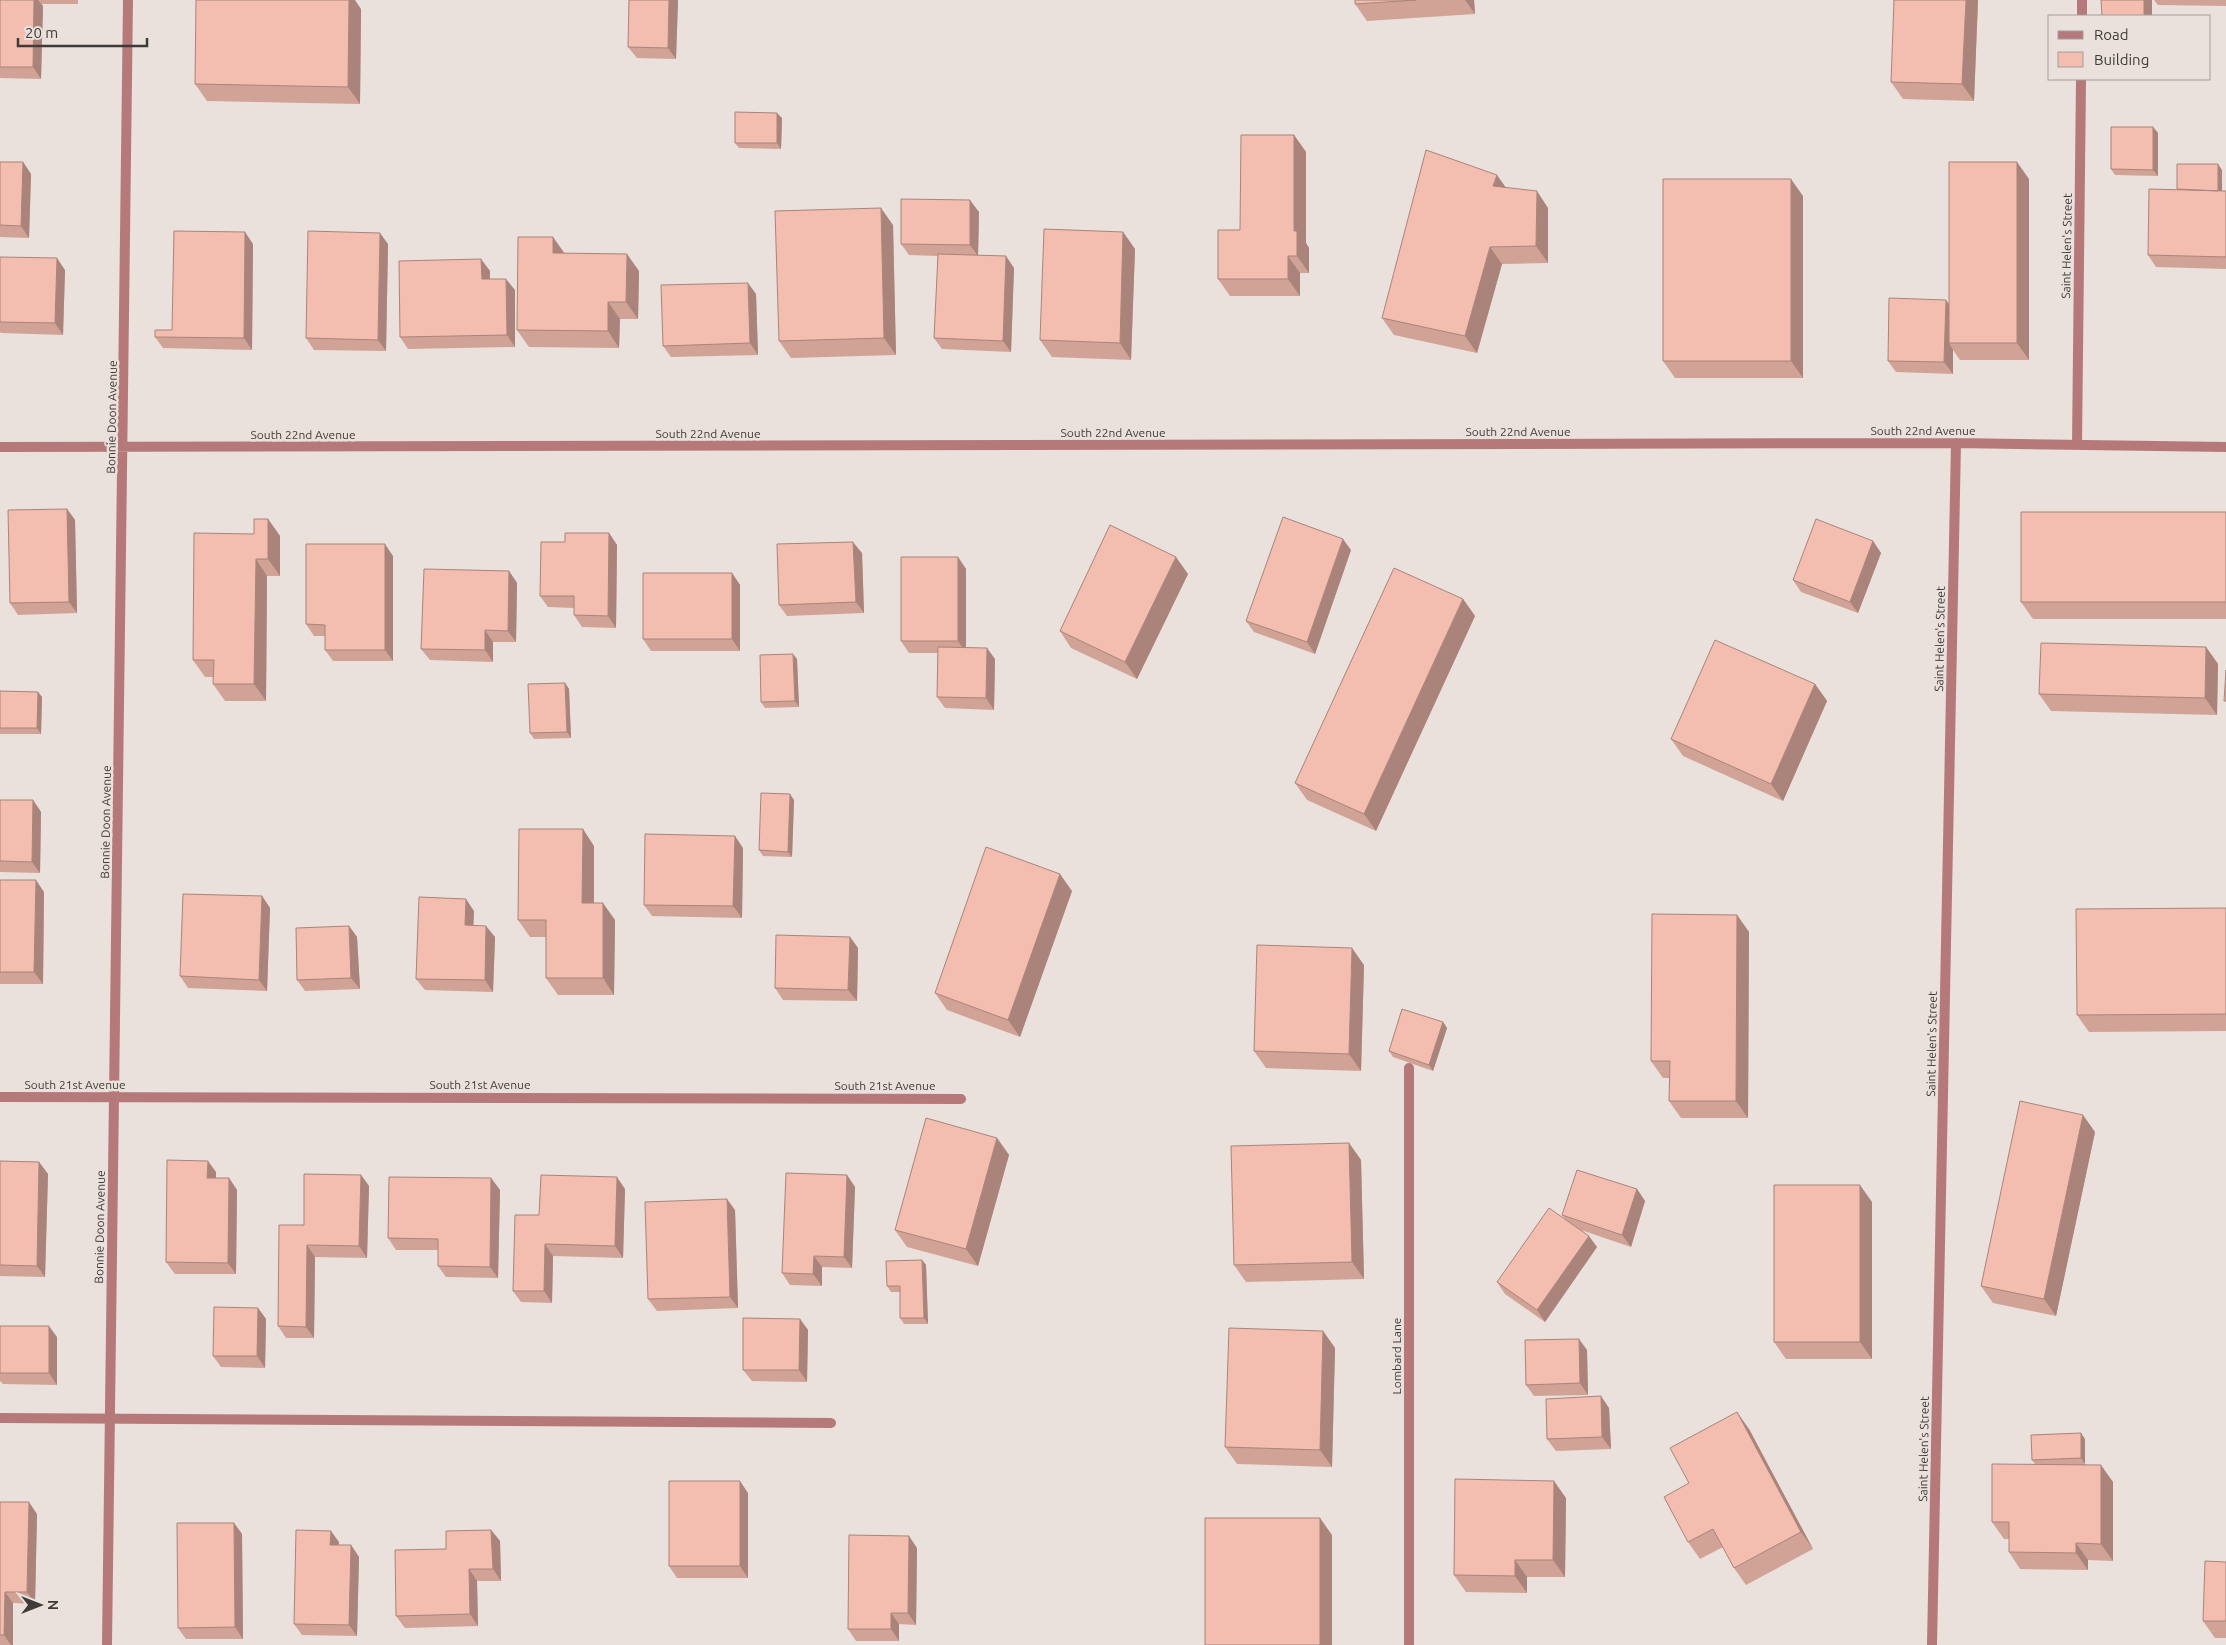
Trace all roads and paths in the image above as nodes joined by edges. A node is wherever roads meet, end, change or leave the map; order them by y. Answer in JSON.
{"nodes":[{"id":1,"x":128,"y":0,"type":"edge"},
{"id":2,"x":2082,"y":0,"type":"edge"},
{"id":3,"x":2082,"y":15,"type":"edge"},
{"id":4,"x":2081,"y":80,"type":"edge"},
{"id":5,"x":1956,"y":443,"type":"junction"},
{"id":6,"x":2077,"y":444,"type":"junction"},
{"id":7,"x":0,"y":447,"type":"edge"},
{"id":8,"x":2226,"y":447,"type":"edge"},
{"id":9,"x":124,"y":448,"type":"junction"},
{"id":10,"x":1409,"y":1068,"type":"edge"},
{"id":11,"x":0,"y":1097,"type":"edge"},
{"id":12,"x":114,"y":1097,"type":"junction"},
{"id":13,"x":961,"y":1099,"type":"dead end"},
{"id":14,"x":0,"y":1418,"type":"edge"},
{"id":15,"x":110,"y":1418,"type":"junction"},
{"id":16,"x":831,"y":1423,"type":"dead end"},
{"id":17,"x":107,"y":1645,"type":"edge"},
{"id":18,"x":1409,"y":1645,"type":"edge"},
{"id":19,"x":1932,"y":1645,"type":"edge"}],
"edges":[{"from":1,"to":9,"type":"street","name":"Bonnie Doon Avenue"},
{"from":2,"to":3,"type":"street"},
{"from":4,"to":6,"type":"street","name":"Saint Helen's Street"},
{"from":5,"to":6,"type":"street","name":"South 22nd Avenue"},
{"from":5,"to":9,"type":"street","name":"South 22nd Avenue"},
{"from":5,"to":19,"type":"street","name":"Saint Helen's Street"},
{"from":6,"to":8,"type":"street","name":"South 22nd Avenue"},
{"from":7,"to":9,"type":"street","name":"South 22nd Avenue"},
{"from":9,"to":12,"type":"street","name":"Bonnie Doon Avenue"},
{"from":10,"to":18,"type":"street","name":"Lombard Lane"},
{"from":11,"to":12,"type":"street","name":"South 21st Avenue"},
{"from":12,"to":13,"type":"street","name":"South 21st Avenue"},
{"from":12,"to":15,"type":"street","name":"Bonnie Doon Avenue"},
{"from":14,"to":15,"type":"street"},
{"from":15,"to":16,"type":"street"},
{"from":15,"to":17,"type":"street","name":"Bonnie Doon Avenue"}]}
